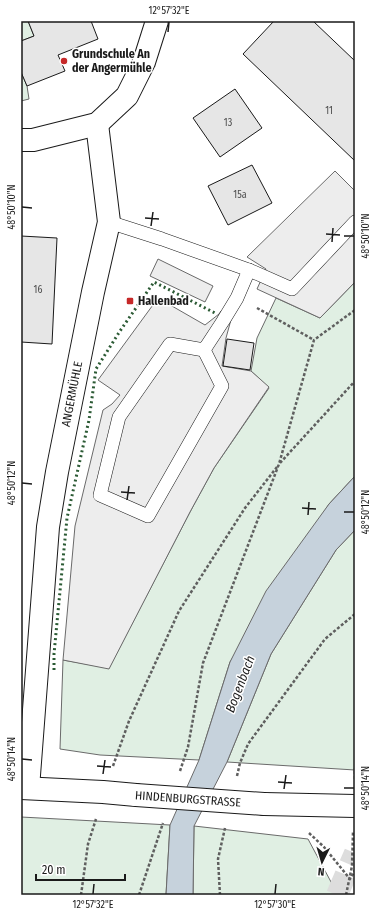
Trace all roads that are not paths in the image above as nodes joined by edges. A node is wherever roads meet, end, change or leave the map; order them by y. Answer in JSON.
{"nodes":[{"id":1,"x":157,"y":21,"type":"edge"},
{"id":2,"x":97,"y":124,"type":"junction"},
{"id":3,"x":21,"y":140,"type":"edge"},
{"id":4,"x":109,"y":222,"type":"junction"},
{"id":5,"x":355,"y":222,"type":"edge"},
{"id":6,"x":249,"y":270,"type":"junction"},
{"id":7,"x":204,"y":350,"type":"junction"},
{"id":8,"x":24,"y":788,"type":"edge"},
{"id":9,"x":355,"y":806,"type":"edge"}],
"edges":[{"from":1,"to":2,"type":"street"},
{"from":2,"to":3,"type":"street"},
{"from":2,"to":4,"type":"street","name":"ANGERMÜHLE"},
{"from":4,"to":6,"type":"lane"},
{"from":4,"to":8,"type":"street","name":"ANGERMÜHLE"},
{"from":5,"to":6,"type":"lane"},
{"from":6,"to":7,"type":"lane"},
{"from":7,"to":7,"type":"lane"},
{"from":8,"to":9,"type":"street","name":"HINDENBURGSTRASSE","bridge":true}]}
